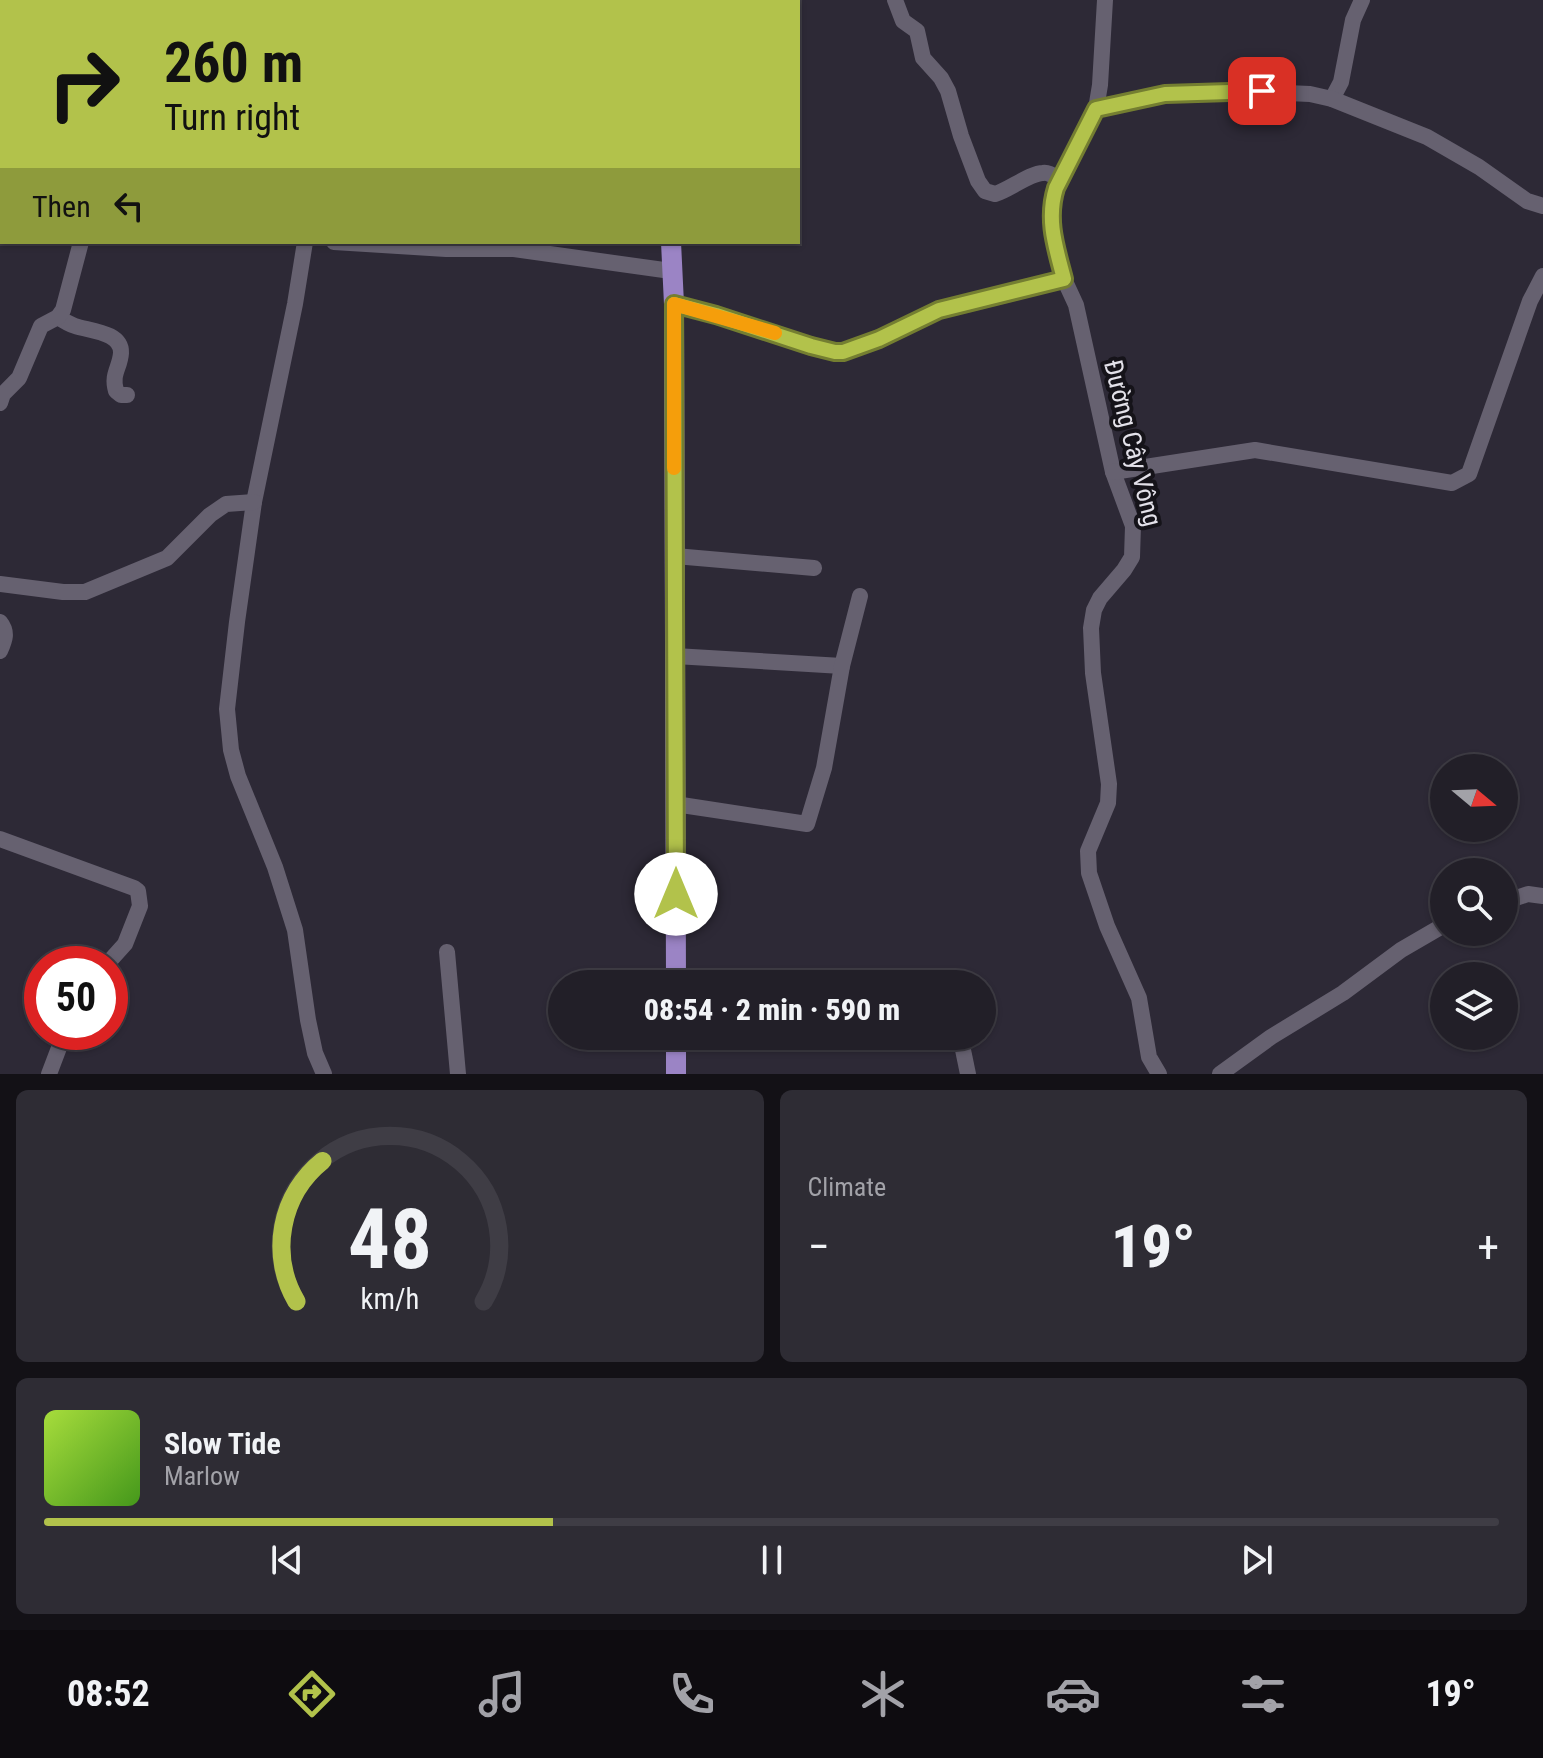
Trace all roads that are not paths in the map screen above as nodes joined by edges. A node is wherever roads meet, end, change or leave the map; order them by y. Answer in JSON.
{"nodes":[{"id":1,"x":895,"y":0,"type":"edge"},
{"id":2,"x":1105,"y":0,"type":"edge"},
{"id":3,"x":1362,"y":0,"type":"edge"},
{"id":4,"x":1332,"y":99,"type":"junction"},
{"id":5,"x":1096,"y":109,"type":"junction"},
{"id":6,"x":1061,"y":180,"type":"junction"},
{"id":7,"x":1543,"y":206,"type":"edge"},
{"id":8,"x":80,"y":244,"type":"edge"},
{"id":9,"x":305,"y":244,"type":"edge"},
{"id":10,"x":366,"y":244,"type":"edge"},
{"id":11,"x":671,"y":244,"type":"edge"},
{"id":12,"x":492,"y":245,"type":"edge"},
{"id":13,"x":671,"y":271,"type":"junction"},
{"id":14,"x":1543,"y":276,"type":"edge"},
{"id":15,"x":1064,"y":279,"type":"junction"},
{"id":16,"x":674,"y":304,"type":"junction"},
{"id":17,"x":58,"y":317,"type":"junction"},
{"id":18,"x":127,"y":395,"type":"dead end"},
{"id":19,"x":0,"y":403,"type":"edge"},
{"id":20,"x":1113,"y":472,"type":"junction"},
{"id":21,"x":254,"y":502,"type":"junction"},
{"id":22,"x":675,"y":556,"type":"junction"},
{"id":23,"x":814,"y":568,"type":"dead end"},
{"id":24,"x":0,"y":584,"type":"edge"},
{"id":25,"x":860,"y":596,"type":"dead end"},
{"id":26,"x":0,"y":622,"type":"edge"},
{"id":27,"x":0,"y":651,"type":"edge"},
{"id":28,"x":675,"y":656,"type":"junction"},
{"id":29,"x":842,"y":666,"type":"junction"},
{"id":30,"x":675,"y":804,"type":"junction"},
{"id":31,"x":0,"y":839,"type":"edge"},
{"id":32,"x":1543,"y":896,"type":"edge"},
{"id":33,"x":1518,"y":897,"type":"edge"},
{"id":34,"x":1430,"y":933,"type":"edge"},
{"id":35,"x":123,"y":946,"type":"edge"},
{"id":36,"x":447,"y":952,"type":"dead end"},
{"id":37,"x":676,"y":970,"type":"edge"},
{"id":38,"x":58,"y":1050,"type":"edge"},
{"id":39,"x":676,"y":1050,"type":"edge"},
{"id":40,"x":963,"y":1050,"type":"edge"},
{"id":41,"x":49,"y":1074,"type":"edge"},
{"id":42,"x":324,"y":1074,"type":"edge"},
{"id":43,"x":458,"y":1074,"type":"edge"},
{"id":44,"x":676,"y":1074,"type":"edge"},
{"id":45,"x":968,"y":1074,"type":"edge"},
{"id":46,"x":1159,"y":1074,"type":"edge"},
{"id":47,"x":1220,"y":1074,"type":"edge"}],
"edges":[{"from":1,"to":6,"type":"street"},
{"from":2,"to":5,"type":"street","name":"Đường Cây Vông"},
{"from":3,"to":4,"type":"street"},
{"from":4,"to":5,"type":"street"},
{"from":4,"to":7,"type":"street"},
{"from":5,"to":6,"type":"street","name":"Đường Cây Vông"},
{"from":6,"to":15,"type":"street","name":"Đường Cây Vông"},
{"from":8,"to":17,"type":"street"},
{"from":9,"to":21,"type":"street"},
{"from":10,"to":12,"type":"street"},
{"from":11,"to":13,"type":"main road"},
{"from":12,"to":13,"type":"street"},
{"from":13,"to":16,"type":"main road"},
{"from":14,"to":20,"type":"street"},
{"from":15,"to":16,"type":"street"},
{"from":15,"to":20,"type":"street","name":"Đường Cây Vông"},
{"from":16,"to":22,"type":"main road"},
{"from":17,"to":18,"type":"street"},
{"from":17,"to":19,"type":"street"},
{"from":20,"to":46,"type":"street","name":"Đường Cây Vông"},
{"from":21,"to":24,"type":"street"},
{"from":21,"to":42,"type":"street"},
{"from":22,"to":23,"type":"street"},
{"from":22,"to":28,"type":"main road"},
{"from":25,"to":29,"type":"street"},
{"from":26,"to":27,"type":"street"},
{"from":28,"to":29,"type":"street"},
{"from":28,"to":30,"type":"main road"},
{"from":29,"to":30,"type":"street"},
{"from":30,"to":37,"type":"main road"},
{"from":31,"to":35,"type":"street"},
{"from":32,"to":33,"type":"street"},
{"from":34,"to":47,"type":"street"},
{"from":36,"to":43,"type":"street"},
{"from":38,"to":41,"type":"street"},
{"from":39,"to":44,"type":"main road"},
{"from":40,"to":45,"type":"street"}]}
